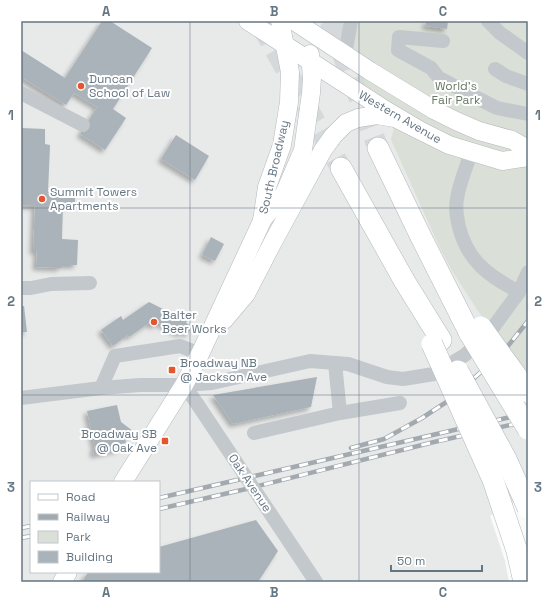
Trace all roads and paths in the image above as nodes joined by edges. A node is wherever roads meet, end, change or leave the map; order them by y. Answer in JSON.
{"nodes":[{"id":1,"x":248,"y":21,"type":"edge"},
{"id":2,"x":280,"y":21,"type":"edge"},
{"id":3,"x":351,"y":21,"type":"edge"},
{"id":4,"x":301,"y":23,"type":"edge"},
{"id":5,"x":494,"y":23,"type":"edge"},
{"id":6,"x":443,"y":41,"type":"dead end"},
{"id":7,"x":283,"y":43,"type":"junction"},
{"id":8,"x":528,"y":53,"type":"edge"},
{"id":9,"x":345,"y":55,"type":"junction"},
{"id":10,"x":311,"y":61,"type":"junction"},
{"id":11,"x":495,"y":69,"type":"dead end"},
{"id":12,"x":528,"y":84,"type":"edge"},
{"id":13,"x":21,"y":93,"type":"edge"},
{"id":14,"x":528,"y":114,"type":"edge"},
{"id":15,"x":83,"y":125,"type":"dead end"},
{"id":16,"x":419,"y":130,"type":"junction"},
{"id":17,"x":479,"y":131,"type":"junction"},
{"id":18,"x":378,"y":148,"type":"tunnel mouth"},
{"id":19,"x":528,"y":149,"type":"edge"},
{"id":20,"x":471,"y":152,"type":"junction"},
{"id":21,"x":528,"y":158,"type":"edge"},
{"id":22,"x":341,"y":168,"type":"tunnel mouth"},
{"id":23,"x":262,"y":221,"type":"junction"},
{"id":24,"x":528,"y":272,"type":"edge"},
{"id":25,"x":90,"y":283,"type":"dead end"},
{"id":26,"x":21,"y":288,"type":"edge"},
{"id":27,"x":519,"y":292,"type":"junction"},
{"id":28,"x":476,"y":331,"type":"junction"},
{"id":29,"x":210,"y":336,"type":"junction"},
{"id":30,"x":436,"y":342,"type":"junction"},
{"id":31,"x":200,"y":354,"type":"junction"},
{"id":32,"x":335,"y":363,"type":"junction"},
{"id":33,"x":184,"y":385,"type":"junction"},
{"id":34,"x":101,"y":388,"type":"junction"},
{"id":35,"x":528,"y":392,"type":"edge"},
{"id":36,"x":21,"y":398,"type":"edge"},
{"id":37,"x":400,"y":403,"type":"dead end"},
{"id":38,"x":340,"y":413,"type":"junction"},
{"id":39,"x":528,"y":429,"type":"edge"},
{"id":40,"x":254,"y":433,"type":"dead end"},
{"id":41,"x":124,"y":481,"type":"edge"},
{"id":42,"x":528,"y":508,"type":"edge"},
{"id":43,"x":67,"y":573,"type":"edge"},
{"id":44,"x":62,"y":582,"type":"edge"},
{"id":45,"x":316,"y":582,"type":"edge"},
{"id":46,"x":524,"y":582,"type":"edge"}],
"edges":[{"from":1,"to":7,"type":"main road","name":"Western Avenue"},
{"from":2,"to":7,"type":"main road","name":"South Broadway"},
{"from":3,"to":9,"type":"street"},
{"from":4,"to":9,"type":"main road","name":"Western Avenue"},
{"from":4,"to":10,"type":"main road","name":"South Broadway"},
{"from":5,"to":8,"type":"street"},
{"from":6,"to":14,"type":"street"},
{"from":7,"to":10,"type":"main road","name":"Western Avenue"},
{"from":7,"to":23,"type":"main road","name":"South Broadway"},
{"from":9,"to":17,"type":"main road","name":"Western Avenue"},
{"from":10,"to":16,"type":"main road","name":"Western Avenue"},
{"from":10,"to":23,"type":"main road","name":"South Broadway"},
{"from":11,"to":12,"type":"street"},
{"from":13,"to":15,"type":"street"},
{"from":16,"to":20,"type":"main road","name":"Western Avenue"},
{"from":16,"to":29,"type":"main road"},
{"from":17,"to":19,"type":"main road","name":"Western Avenue"},
{"from":17,"to":20,"type":"main road"},
{"from":18,"to":28,"type":"highway"},
{"from":20,"to":21,"type":"main road","name":"Western Avenue"},
{"from":20,"to":27,"type":"street"},
{"from":22,"to":30,"type":"highway"},
{"from":23,"to":29,"type":"main road","name":"South Broadway"},
{"from":24,"to":27,"type":"street"},
{"from":25,"to":26,"type":"street"},
{"from":27,"to":32,"type":"street"},
{"from":28,"to":35,"type":"highway","bridge":true},
{"from":28,"to":39,"type":"highway","bridge":true},
{"from":29,"to":31,"type":"main road","name":"South Broadway"},
{"from":30,"to":42,"type":"highway","bridge":true},
{"from":30,"to":46,"type":"highway","bridge":true},
{"from":31,"to":33,"type":"main road","name":"South Broadway"},
{"from":31,"to":34,"type":"street"},
{"from":32,"to":33,"type":"street"},
{"from":32,"to":38,"type":"street"},
{"from":33,"to":34,"type":"street"},
{"from":33,"to":41,"type":"main road","name":"South Broadway"},
{"from":33,"to":45,"type":"street","name":"Oak Avenue","bridge":true},
{"from":34,"to":36,"type":"street"},
{"from":37,"to":38,"type":"street"},
{"from":38,"to":40,"type":"street"},
{"from":43,"to":44,"type":"main road"}]}
